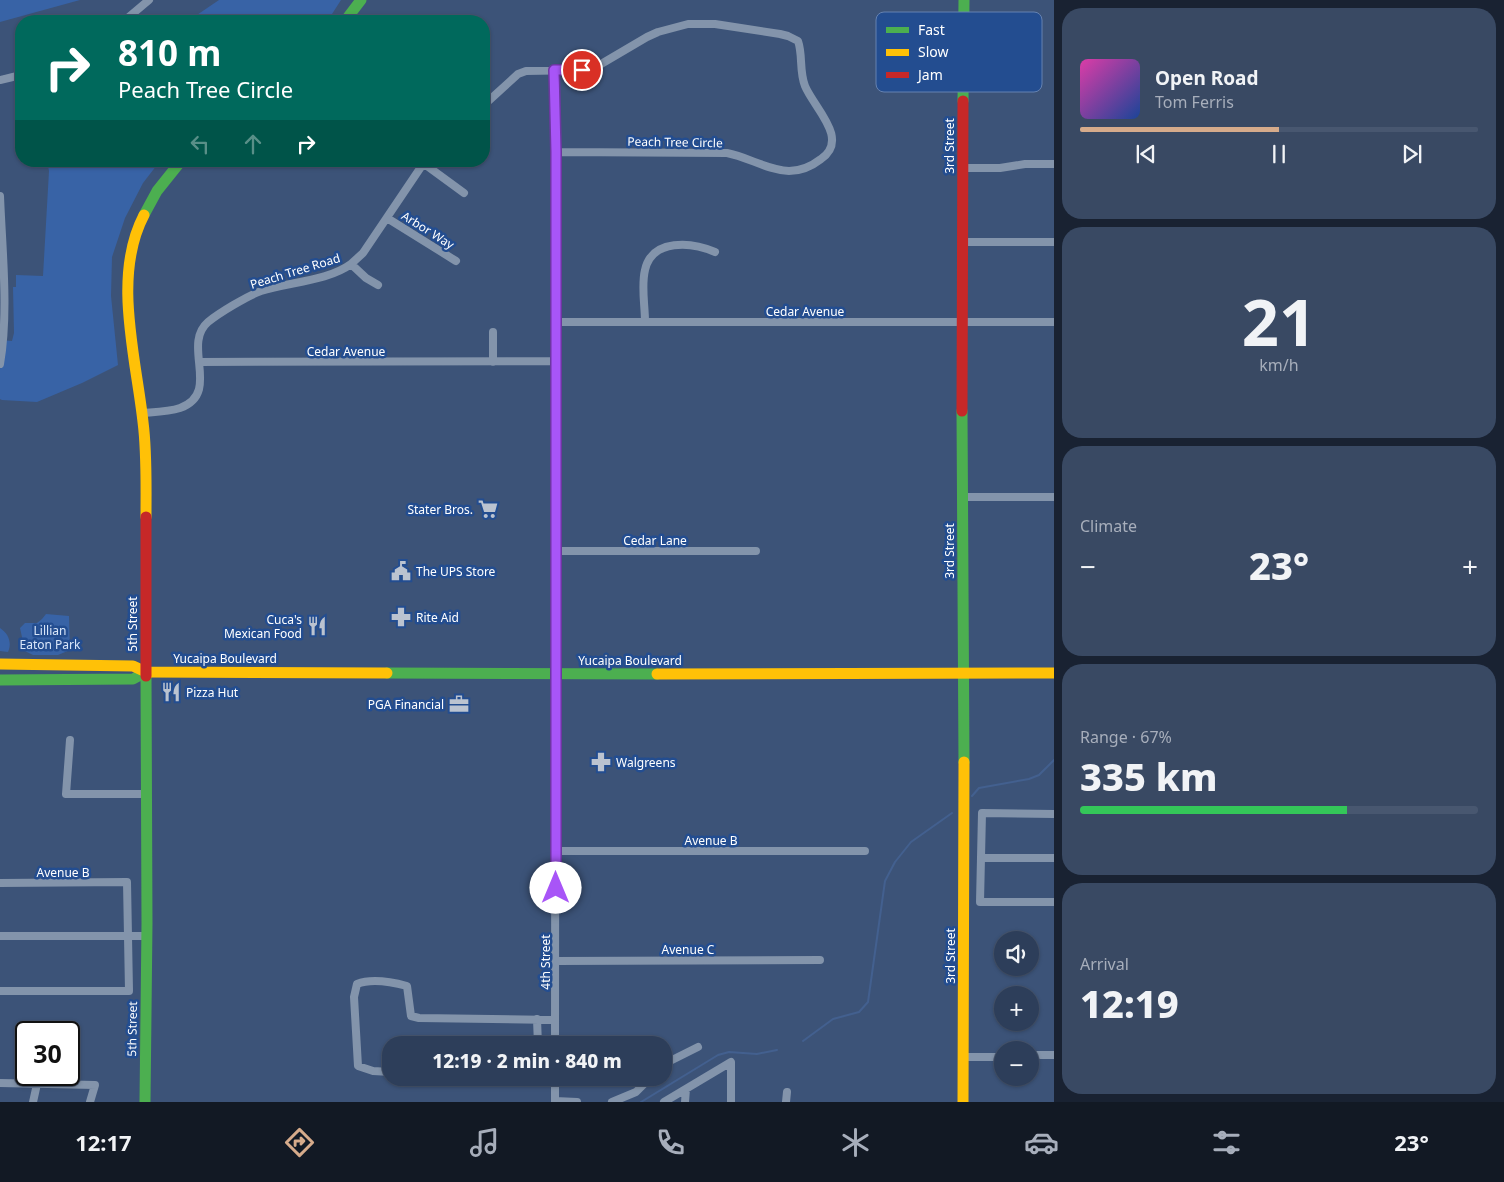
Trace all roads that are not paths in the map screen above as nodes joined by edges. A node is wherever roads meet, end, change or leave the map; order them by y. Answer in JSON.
{"nodes":[{"id":1,"x":149,"y":0,"type":"edge"},
{"id":2,"x":361,"y":0,"type":"edge"},
{"id":3,"x":131,"y":15,"type":"edge"},
{"id":4,"x":350,"y":15,"type":"edge"},
{"id":5,"x":554,"y":70,"type":"junction"},
{"id":6,"x":15,"y":76,"type":"edge"},
{"id":7,"x":0,"y":80,"type":"edge"},
{"id":8,"x":963,"y":92,"type":"edge"},
{"id":9,"x":490,"y":100,"type":"edge"},
{"id":10,"x":556,"y":152,"type":"junction"},
{"id":11,"x":1054,"y":164,"type":"edge"},
{"id":12,"x":176,"y":167,"type":"edge"},
{"id":13,"x":421,"y":167,"type":"edge"},
{"id":14,"x":430,"y":167,"type":"edge"},
{"id":15,"x":963,"y":168,"type":"junction"},
{"id":16,"x":464,"y":193,"type":"dead end"},
{"id":17,"x":0,"y":196,"type":"edge"},
{"id":18,"x":388,"y":218,"type":"junction"},
{"id":19,"x":963,"y":242,"type":"junction"},
{"id":20,"x":1054,"y":242,"type":"edge"},
{"id":21,"x":715,"y":252,"type":"dead end"},
{"id":22,"x":456,"y":261,"type":"dead end"},
{"id":23,"x":351,"y":264,"type":"junction"},
{"id":24,"x":378,"y":285,"type":"dead end"},
{"id":25,"x":2,"y":289,"type":"edge"},
{"id":26,"x":556,"y":322,"type":"junction"},
{"id":27,"x":645,"y":322,"type":"junction"},
{"id":28,"x":1054,"y":322,"type":"edge"},
{"id":29,"x":962,"y":323,"type":"junction"},
{"id":30,"x":493,"y":332,"type":"dead end"},
{"id":31,"x":556,"y":361,"type":"junction"},
{"id":32,"x":199,"y":362,"type":"junction"},
{"id":33,"x":493,"y":362,"type":"junction"},
{"id":34,"x":0,"y":364,"type":"edge"},
{"id":35,"x":142,"y":413,"type":"junction"},
{"id":36,"x":963,"y":497,"type":"junction"},
{"id":37,"x":1054,"y":497,"type":"edge"},
{"id":38,"x":555,"y":551,"type":"junction"},
{"id":39,"x":756,"y":551,"type":"dead end"},
{"id":40,"x":0,"y":664,"type":"edge"},
{"id":41,"x":146,"y":672,"type":"junction"},
{"id":42,"x":963,"y":673,"type":"junction"},
{"id":43,"x":1054,"y":673,"type":"edge"},
{"id":44,"x":557,"y":674,"type":"junction"},
{"id":45,"x":0,"y":680,"type":"edge"},
{"id":46,"x":70,"y":740,"type":"dead end"},
{"id":47,"x":146,"y":794,"type":"junction"},
{"id":48,"x":1054,"y":814,"type":"edge"},
{"id":49,"x":973,"y":849,"type":"junction"},
{"id":50,"x":556,"y":851,"type":"junction"},
{"id":51,"x":865,"y":851,"type":"dead end"},
{"id":52,"x":981,"y":858,"type":"junction"},
{"id":53,"x":1054,"y":858,"type":"edge"},
{"id":54,"x":0,"y":883,"type":"edge"},
{"id":55,"x":1054,"y":902,"type":"edge"},
{"id":56,"x":0,"y":936,"type":"edge"},
{"id":57,"x":128,"y":936,"type":"junction"},
{"id":58,"x":146,"y":936,"type":"junction"},
{"id":59,"x":820,"y":960,"type":"dead end"},
{"id":60,"x":556,"y":961,"type":"junction"},
{"id":61,"x":0,"y":991,"type":"edge"},
{"id":62,"x":537,"y":1020,"type":"junction"},
{"id":63,"x":555,"y":1020,"type":"junction"},
{"id":64,"x":538,"y":1036,"type":"edge"},
{"id":65,"x":555,"y":1036,"type":"edge"},
{"id":66,"x":698,"y":1047,"type":"dead end"},
{"id":67,"x":1039,"y":1055,"type":"edge"},
{"id":68,"x":1054,"y":1055,"type":"edge"},
{"id":69,"x":964,"y":1057,"type":"junction"},
{"id":70,"x":994,"y":1057,"type":"edge"},
{"id":71,"x":672,"y":1060,"type":"edge"},
{"id":72,"x":382,"y":1072,"type":"edge"},
{"id":73,"x":0,"y":1083,"type":"edge"},
{"id":74,"x":15,"y":1083,"type":"edge"},
{"id":75,"x":80,"y":1085,"type":"edge"},
{"id":76,"x":37,"y":1086,"type":"edge"},
{"id":77,"x":555,"y":1086,"type":"edge"},
{"id":78,"x":642,"y":1086,"type":"edge"},
{"id":79,"x":686,"y":1089,"type":"junction"},
{"id":80,"x":787,"y":1092,"type":"dead end"},
{"id":81,"x":33,"y":1102,"type":"edge"},
{"id":82,"x":90,"y":1102,"type":"edge"},
{"id":83,"x":145,"y":1102,"type":"edge"},
{"id":84,"x":555,"y":1102,"type":"edge"},
{"id":85,"x":577,"y":1102,"type":"edge"},
{"id":86,"x":612,"y":1102,"type":"edge"},
{"id":87,"x":664,"y":1102,"type":"edge"},
{"id":88,"x":686,"y":1102,"type":"edge"},
{"id":89,"x":731,"y":1102,"type":"edge"},
{"id":90,"x":786,"y":1102,"type":"edge"},
{"id":91,"x":963,"y":1102,"type":"edge"}],
"edges":[{"from":1,"to":3,"type":"street"},
{"from":2,"to":4,"type":"main road"},
{"from":5,"to":9,"type":"street"},
{"from":5,"to":10,"type":"street","name":"4th Street"},
{"from":5,"to":10,"type":"street","name":"Peach Tree Circle"},
{"from":6,"to":7,"type":"street"},
{"from":8,"to":15,"type":"main road","name":"3rd Street"},
{"from":10,"to":26,"type":"street","name":"4th Street"},
{"from":11,"to":15,"type":"street"},
{"from":12,"to":35,"type":"main road","name":"5th Street"},
{"from":13,"to":18,"type":"street","name":"Peach Tree Road"},
{"from":14,"to":16,"type":"street"},
{"from":15,"to":19,"type":"main road","name":"3rd Street"},
{"from":17,"to":25,"type":"street"},
{"from":18,"to":22,"type":"street","name":"Arbor Way"},
{"from":18,"to":23,"type":"street","name":"Peach Tree Road"},
{"from":19,"to":20,"type":"street"},
{"from":19,"to":29,"type":"main road","name":"3rd Street"},
{"from":21,"to":27,"type":"street"},
{"from":23,"to":24,"type":"street","name":"Peach Tree Road"},
{"from":23,"to":32,"type":"street","name":"Peach Tree Road"},
{"from":25,"to":34,"type":"street"},
{"from":26,"to":27,"type":"street","name":"Cedar Avenue"},
{"from":26,"to":31,"type":"street","name":"4th Street"},
{"from":27,"to":29,"type":"street","name":"Cedar Avenue"},
{"from":28,"to":29,"type":"street","name":"Cedar Avenue"},
{"from":29,"to":36,"type":"main road","name":"3rd Street"},
{"from":30,"to":33,"type":"street"},
{"from":31,"to":33,"type":"street","name":"Cedar Avenue"},
{"from":31,"to":38,"type":"street","name":"4th Street"},
{"from":32,"to":33,"type":"street","name":"Cedar Avenue"},
{"from":32,"to":35,"type":"street","name":"Peach Tree Road"},
{"from":35,"to":41,"type":"main road","name":"5th Street"},
{"from":36,"to":37,"type":"street"},
{"from":36,"to":42,"type":"main road","name":"3rd Street"},
{"from":38,"to":39,"type":"street","name":"Cedar Lane"},
{"from":38,"to":44,"type":"street","name":"4th Street"},
{"from":40,"to":41,"type":"main road","name":"Yucaipa Boulevard"},
{"from":41,"to":44,"type":"main road","name":"Yucaipa Boulevard"},
{"from":41,"to":45,"type":"main road","name":"Yucaipa Boulevard"},
{"from":41,"to":47,"type":"main road","name":"5th Street"},
{"from":42,"to":43,"type":"main road","name":"Yucaipa Boulevard"},
{"from":42,"to":44,"type":"main road","name":"Yucaipa Boulevard"},
{"from":42,"to":49,"type":"main road","name":"3rd Street"},
{"from":44,"to":50,"type":"street","name":"4th Street"},
{"from":46,"to":47,"type":"street"},
{"from":47,"to":58,"type":"main road","name":"5th Street"},
{"from":48,"to":49,"type":"street"},
{"from":49,"to":52,"type":"street"},
{"from":49,"to":69,"type":"main road","name":"3rd Street"},
{"from":50,"to":51,"type":"street","name":"Avenue B"},
{"from":50,"to":60,"type":"street","name":"4th Street"},
{"from":52,"to":53,"type":"street"},
{"from":52,"to":55,"type":"street"},
{"from":54,"to":57,"type":"street","name":"Avenue B"},
{"from":56,"to":57,"type":"street"},
{"from":57,"to":58,"type":"street"},
{"from":57,"to":61,"type":"street"},
{"from":58,"to":83,"type":"main road","name":"5th Street"},
{"from":59,"to":60,"type":"street","name":"Avenue C"},
{"from":60,"to":63,"type":"street","name":"4th Street"},
{"from":62,"to":63,"type":"street"},
{"from":62,"to":64,"type":"street"},
{"from":62,"to":72,"type":"street"},
{"from":63,"to":65,"type":"street","name":"4th Street"},
{"from":66,"to":71,"type":"street"},
{"from":67,"to":68,"type":"street"},
{"from":69,"to":70,"type":"street"},
{"from":69,"to":91,"type":"main road","name":"3rd Street"},
{"from":73,"to":74,"type":"street"},
{"from":75,"to":82,"type":"street"},
{"from":76,"to":81,"type":"street"},
{"from":77,"to":84,"type":"street"},
{"from":78,"to":86,"type":"street"},
{"from":79,"to":87,"type":"street"},
{"from":79,"to":88,"type":"street"},
{"from":79,"to":89,"type":"street"},
{"from":80,"to":90,"type":"street"},
{"from":84,"to":85,"type":"street"}]}
